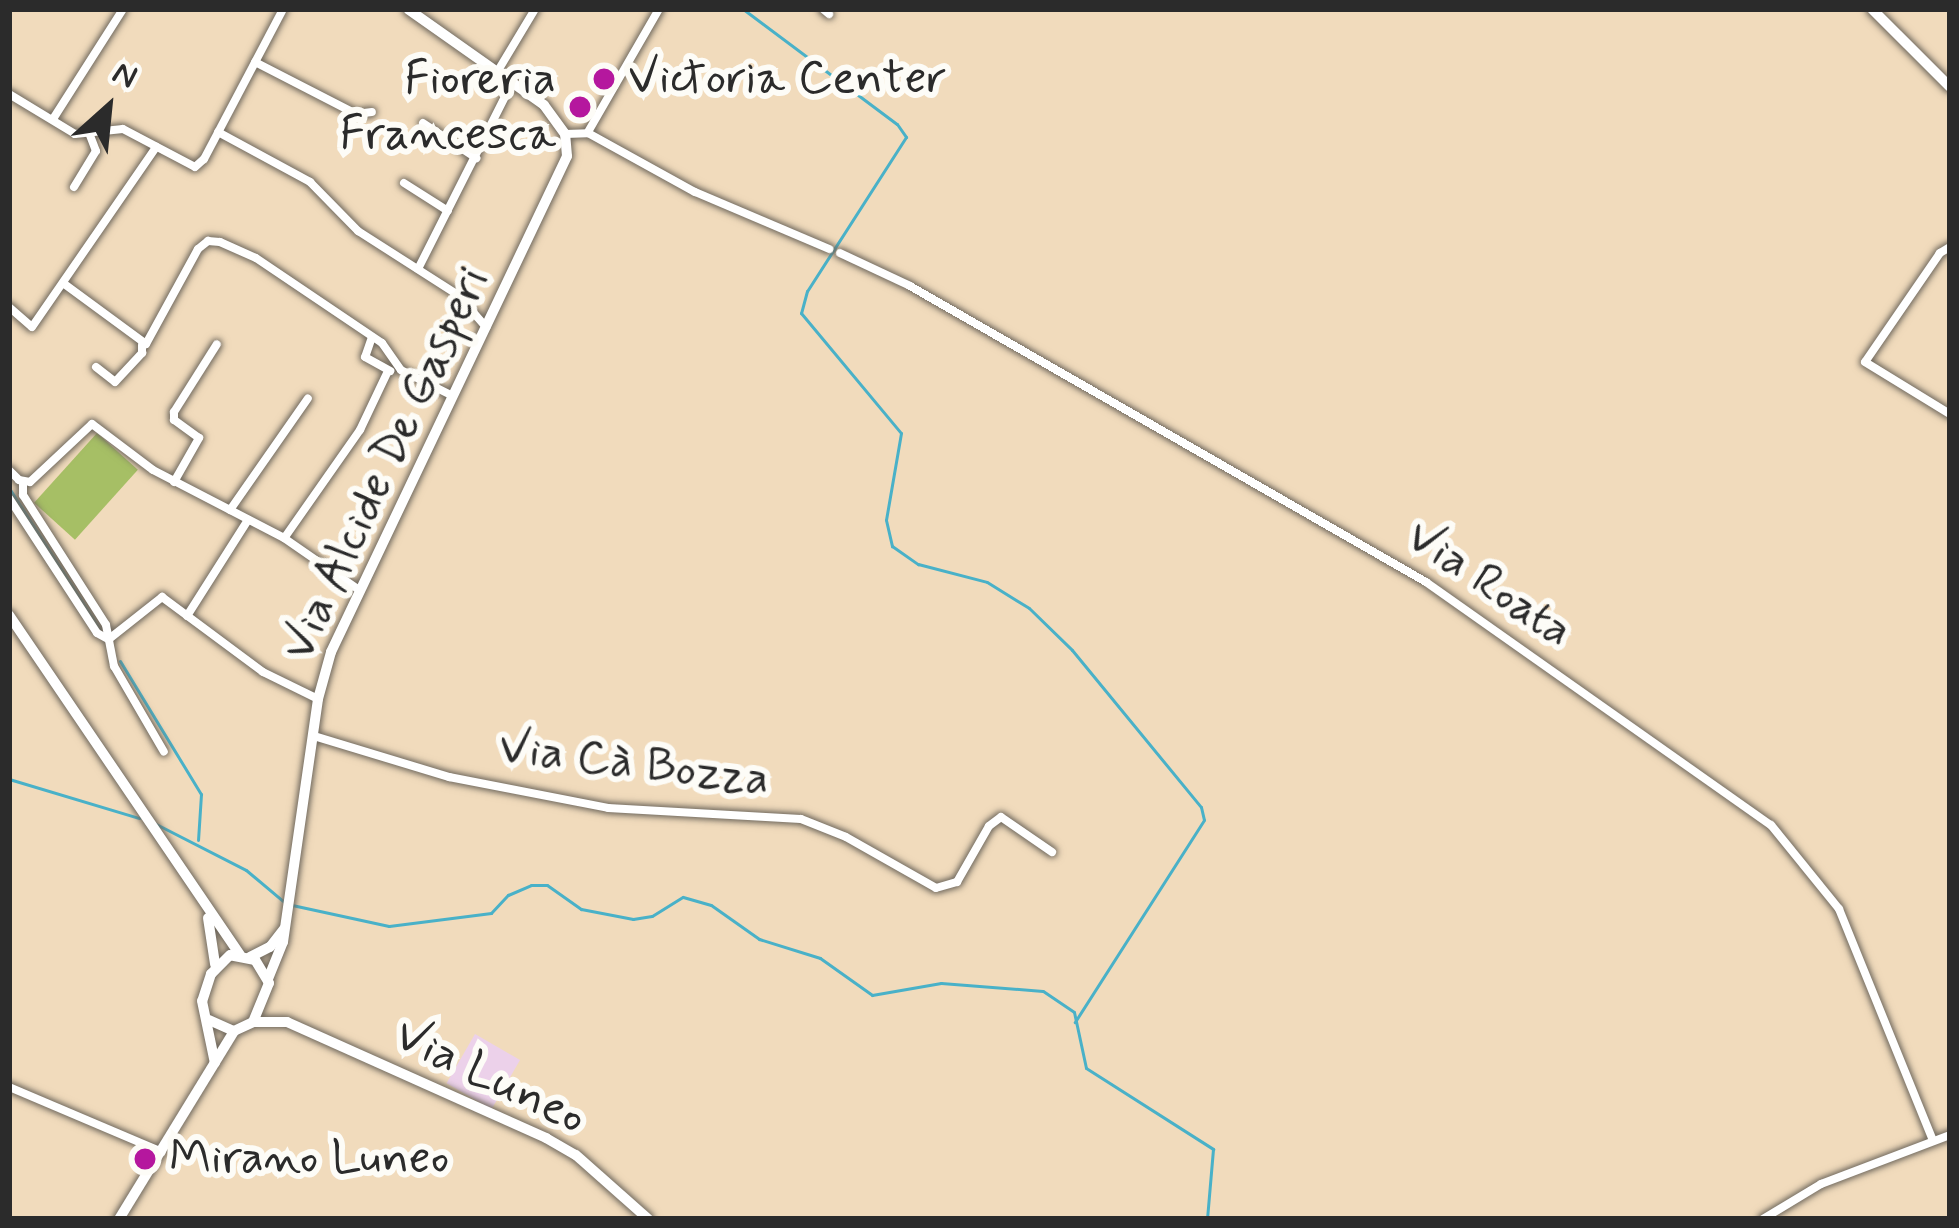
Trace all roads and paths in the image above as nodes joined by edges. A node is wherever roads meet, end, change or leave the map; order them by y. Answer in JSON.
{"nodes":[{"id":1,"x":123,"y":9,"type":"edge"},
{"id":2,"x":283,"y":9,"type":"edge"},
{"id":3,"x":408,"y":9,"type":"edge"},
{"id":4,"x":535,"y":9,"type":"edge"},
{"id":5,"x":659,"y":9,"type":"edge"},
{"id":6,"x":1872,"y":9,"type":"edge"},
{"id":7,"x":255,"y":62,"type":"junction"},
{"id":8,"x":499,"y":69,"type":"junction"},
{"id":9,"x":514,"y":80,"type":"junction"},
{"id":10,"x":1950,"y":87,"type":"edge"},
{"id":11,"x":9,"y":94,"type":"edge"},
{"id":12,"x":372,"y":112,"type":"dead end"},
{"id":13,"x":52,"y":119,"type":"junction"},
{"id":14,"x":422,"y":123,"type":"dead end"},
{"id":15,"x":218,"y":132,"type":"junction"},
{"id":16,"x":587,"y":133,"type":"junction"},
{"id":17,"x":565,"y":134,"type":"junction"},
{"id":18,"x":90,"y":135,"type":"junction"},
{"id":19,"x":156,"y":147,"type":"junction"},
{"id":20,"x":476,"y":158,"type":"junction"},
{"id":21,"x":404,"y":183,"type":"dead end"},
{"id":22,"x":74,"y":187,"type":"dead end"},
{"id":23,"x":448,"y":211,"type":"junction"},
{"id":24,"x":1950,"y":247,"type":"edge"},
{"id":25,"x":418,"y":268,"type":"junction"},
{"id":26,"x":63,"y":283,"type":"junction"},
{"id":27,"x":9,"y":308,"type":"edge"},
{"id":28,"x":488,"y":328,"type":"junction"},
{"id":29,"x":373,"y":337,"type":"junction"},
{"id":30,"x":217,"y":344,"type":"dead end"},
{"id":31,"x":142,"y":345,"type":"junction"},
{"id":32,"x":96,"y":368,"type":"dead end"},
{"id":33,"x":393,"y":370,"type":"junction"},
{"id":34,"x":453,"y":396,"type":"junction"},
{"id":35,"x":308,"y":398,"type":"dead end"},
{"id":36,"x":1950,"y":414,"type":"edge"},
{"id":37,"x":9,"y":470,"type":"edge"},
{"id":38,"x":23,"y":482,"type":"junction"},
{"id":39,"x":174,"y":482,"type":"junction"},
{"id":40,"x":9,"y":499,"type":"edge"},
{"id":41,"x":230,"y":510,"type":"junction"},
{"id":42,"x":248,"y":520,"type":"junction"},
{"id":43,"x":284,"y":538,"type":"junction"},
{"id":44,"x":359,"y":590,"type":"junction"},
{"id":45,"x":9,"y":615,"type":"edge"},
{"id":46,"x":187,"y":616,"type":"junction"},
{"id":47,"x":109,"y":639,"type":"junction"},
{"id":48,"x":318,"y":699,"type":"junction"},
{"id":49,"x":314,"y":736,"type":"junction"},
{"id":50,"x":164,"y":752,"type":"dead end"},
{"id":51,"x":1052,"y":852,"type":"dead end"},
{"id":52,"x":196,"y":893,"type":"junction"},
{"id":53,"x":285,"y":927,"type":"junction"},
{"id":54,"x":245,"y":956,"type":"junction"},
{"id":55,"x":215,"y":966,"type":"junction"},
{"id":56,"x":268,"y":979,"type":"junction"},
{"id":57,"x":266,"y":998,"type":"junction"},
{"id":58,"x":209,"y":1021,"type":"junction"},
{"id":59,"x":253,"y":1022,"type":"junction"},
{"id":60,"x":287,"y":1022,"type":"junction"},
{"id":61,"x":234,"y":1031,"type":"junction"},
{"id":62,"x":215,"y":1063,"type":"junction"},
{"id":63,"x":9,"y":1087,"type":"edge"},
{"id":64,"x":1950,"y":1135,"type":"edge"},
{"id":65,"x":1933,"y":1140,"type":"junction"},
{"id":66,"x":163,"y":1152,"type":"junction"},
{"id":67,"x":119,"y":1219,"type":"edge"},
{"id":68,"x":648,"y":1219,"type":"edge"},
{"id":69,"x":1763,"y":1219,"type":"edge"}],
"edges":[{"from":1,"to":13,"type":"street"},
{"from":2,"to":7,"type":"street"},
{"from":3,"to":8,"type":"street"},
{"from":4,"to":8,"type":"street"},
{"from":5,"to":16,"type":"street"},
{"from":6,"to":10,"type":"street"},
{"from":7,"to":12,"type":"street"},
{"from":7,"to":15,"type":"street"},
{"from":8,"to":9,"type":"street"},
{"from":9,"to":17,"type":"street"},
{"from":9,"to":20,"type":"street"},
{"from":11,"to":13,"type":"street"},
{"from":13,"to":18,"type":"street"},
{"from":14,"to":20,"type":"street"},
{"from":15,"to":19,"type":"street"},
{"from":15,"to":25,"type":"street"},
{"from":16,"to":17,"type":"street"},
{"from":16,"to":65,"type":"street","name":"Via Roata"},
{"from":17,"to":28,"type":"street","name":"Via Alcide De Gasperi"},
{"from":18,"to":19,"type":"street"},
{"from":18,"to":22,"type":"street"},
{"from":19,"to":26,"type":"street"},
{"from":20,"to":23,"type":"street"},
{"from":21,"to":23,"type":"street"},
{"from":23,"to":25,"type":"street"},
{"from":24,"to":36,"type":"street"},
{"from":25,"to":28,"type":"street"},
{"from":26,"to":27,"type":"street"},
{"from":26,"to":31,"type":"street"},
{"from":28,"to":34,"type":"street","name":"Via Alcide De Gasperi"},
{"from":29,"to":31,"type":"street"},
{"from":29,"to":33,"type":"street"},
{"from":29,"to":33,"type":"street"},
{"from":30,"to":39,"type":"street"},
{"from":31,"to":32,"type":"street"},
{"from":33,"to":34,"type":"street"},
{"from":33,"to":43,"type":"street"},
{"from":34,"to":44,"type":"street","name":"Via Alcide De Gasperi"},
{"from":35,"to":41,"type":"street"},
{"from":37,"to":38,"type":"street"},
{"from":38,"to":39,"type":"street"},
{"from":38,"to":47,"type":"street"},
{"from":39,"to":41,"type":"street"},
{"from":40,"to":47,"type":"street"},
{"from":41,"to":42,"type":"street"},
{"from":42,"to":43,"type":"street"},
{"from":42,"to":46,"type":"street"},
{"from":43,"to":44,"type":"street"},
{"from":44,"to":48,"type":"street","name":"Via Alcide De Gasperi"},
{"from":45,"to":52,"type":"street"},
{"from":46,"to":47,"type":"street"},
{"from":46,"to":48,"type":"street"},
{"from":47,"to":50,"type":"street"},
{"from":48,"to":49,"type":"street","name":"Via Alcide De Gasperi"},
{"from":49,"to":51,"type":"street","name":"Via Cà Bozza"},
{"from":49,"to":53,"type":"street","name":"Via Alcide De Gasperi"},
{"from":52,"to":54,"type":"street"},
{"from":52,"to":55,"type":"street"},
{"from":53,"to":54,"type":"street"},
{"from":53,"to":56,"type":"street","name":"Via Alcide De Gasperi"},
{"from":54,"to":55,"type":"street"},
{"from":54,"to":56,"type":"street"},
{"from":55,"to":58,"type":"street"},
{"from":56,"to":57,"type":"street"},
{"from":57,"to":59,"type":"street"},
{"from":57,"to":60,"type":"street"},
{"from":58,"to":61,"type":"street"},
{"from":58,"to":62,"type":"street"},
{"from":59,"to":60,"type":"street"},
{"from":59,"to":61,"type":"street"},
{"from":60,"to":68,"type":"street","name":"Via Luneo"},
{"from":61,"to":62,"type":"street"},
{"from":62,"to":66,"type":"street"},
{"from":63,"to":66,"type":"street"},
{"from":64,"to":65,"type":"street"},
{"from":65,"to":69,"type":"street"},
{"from":66,"to":67,"type":"street"}]}
